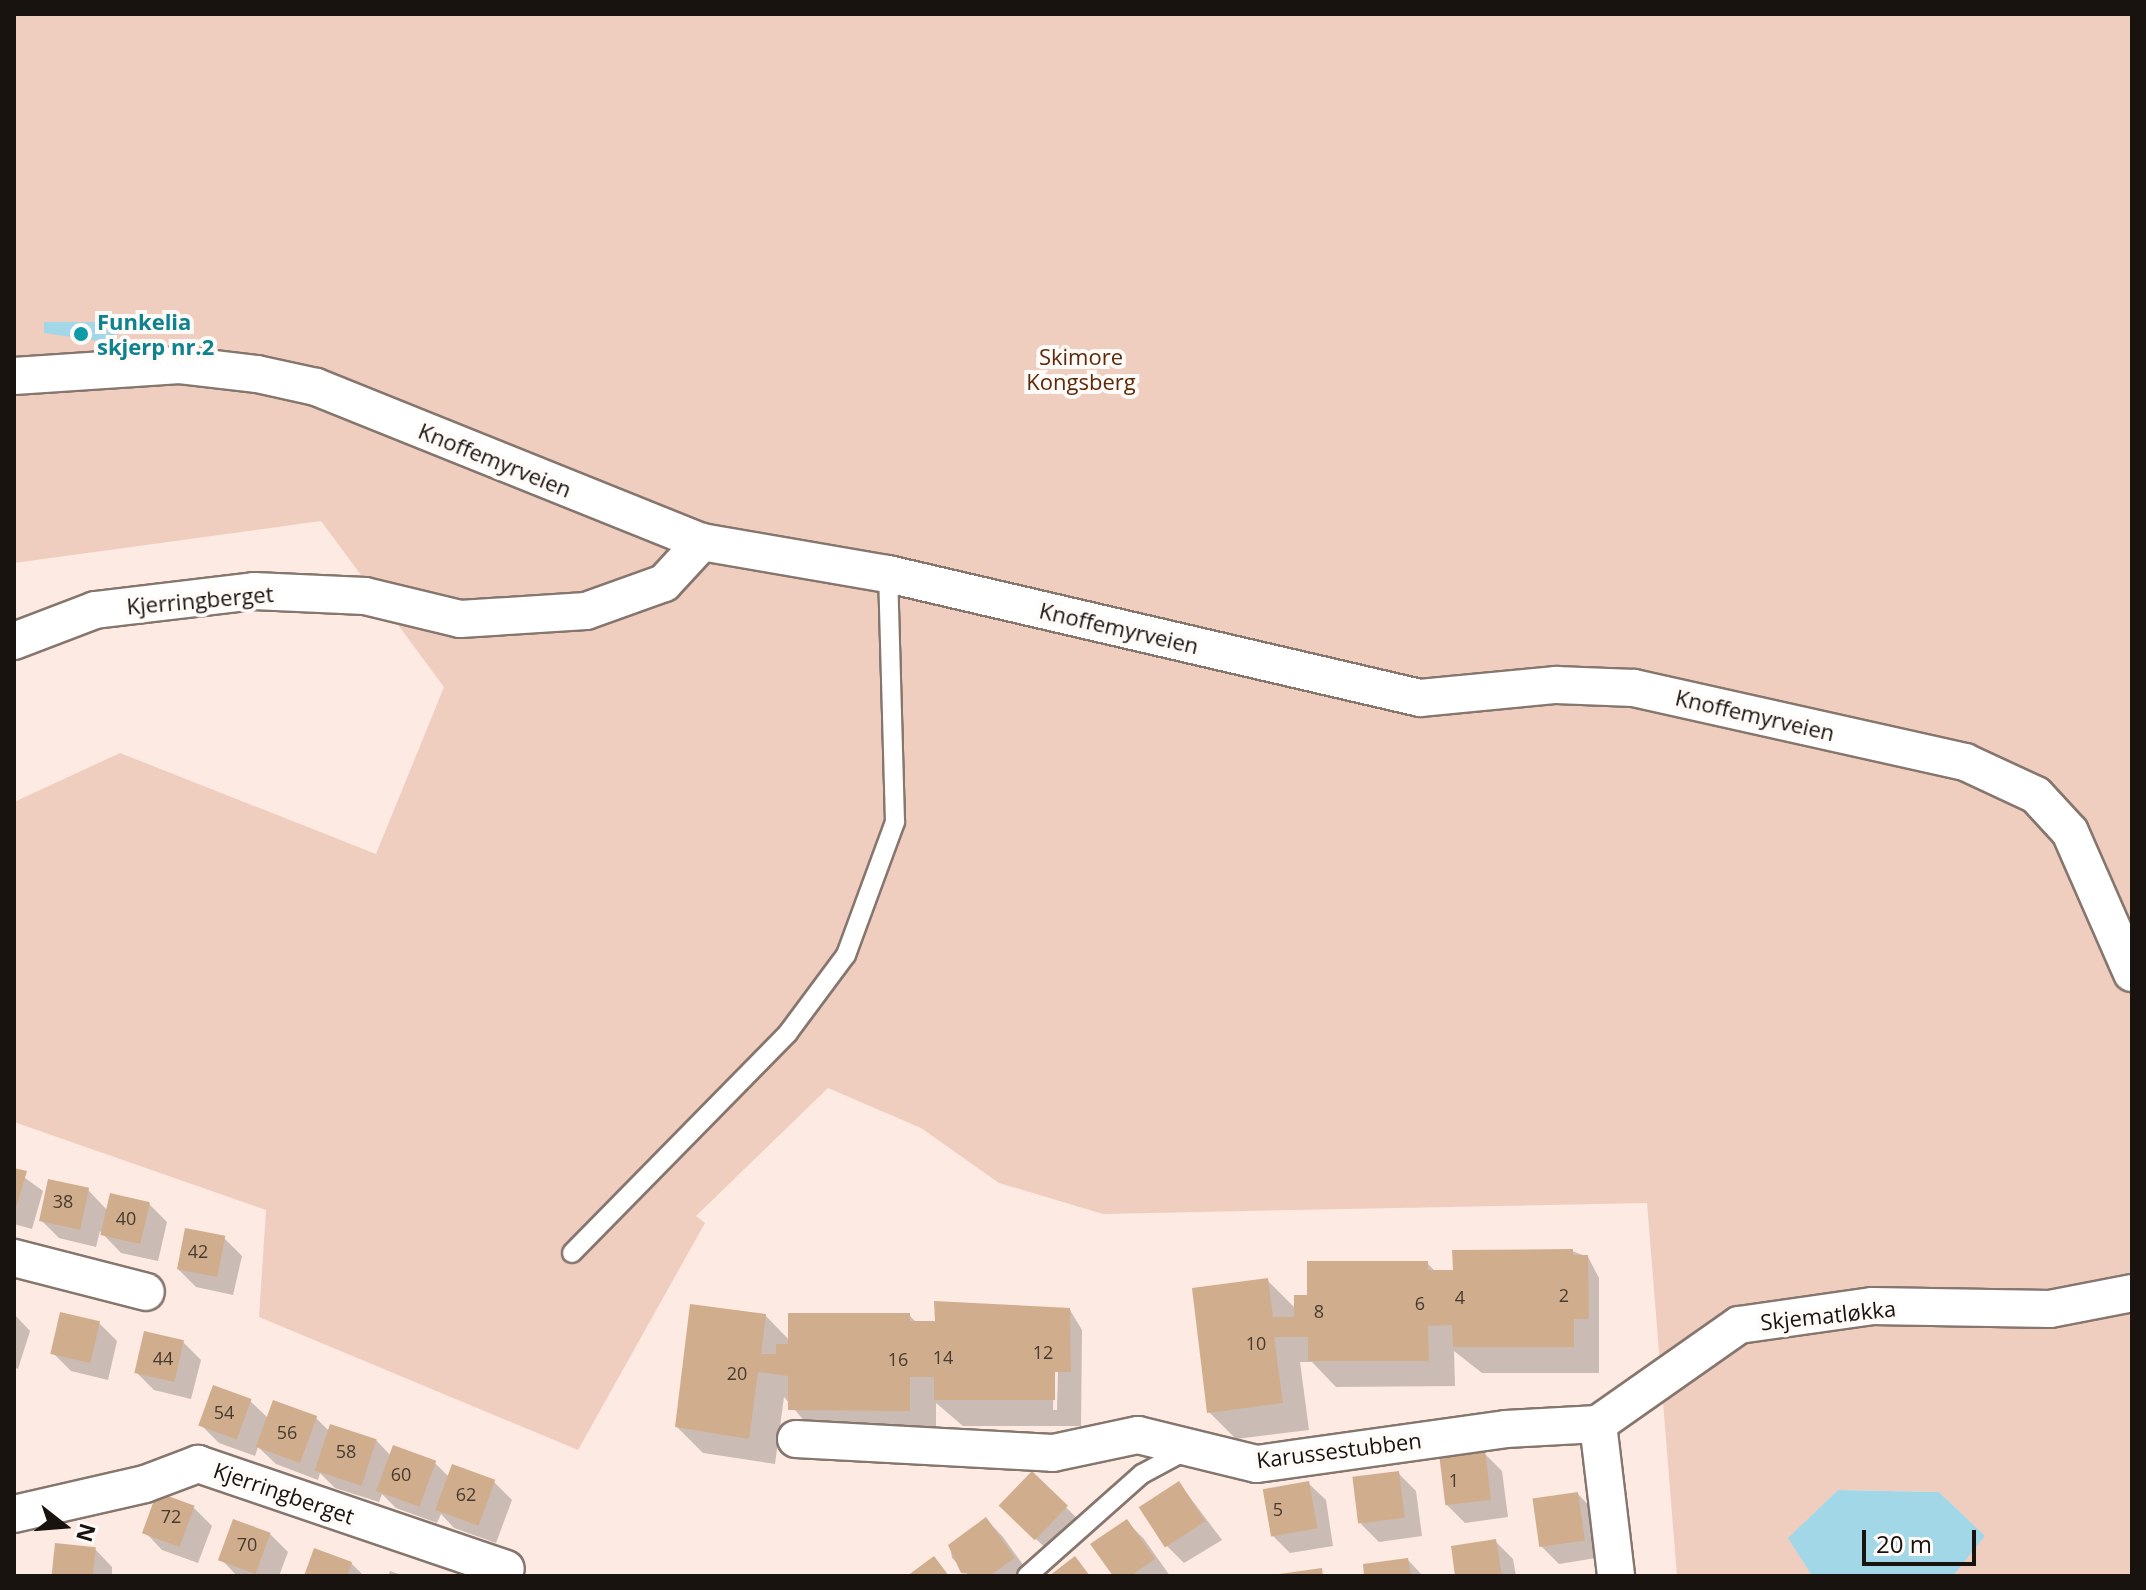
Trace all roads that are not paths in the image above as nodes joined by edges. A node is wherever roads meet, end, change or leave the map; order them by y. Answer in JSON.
{"nodes":[{"id":1,"x":14,"y":376,"type":"edge"},
{"id":2,"x":702,"y":542,"type":"junction"},
{"id":3,"x":888,"y":574,"type":"junction"},
{"id":4,"x":14,"y":641,"type":"edge"},
{"id":5,"x":2132,"y":973,"type":"edge"},
{"id":6,"x":572,"y":1253,"type":"dead end"},
{"id":7,"x":14,"y":1258,"type":"edge"},
{"id":8,"x":146,"y":1292,"type":"dead end"},
{"id":9,"x":2132,"y":1293,"type":"edge"},
{"id":10,"x":1598,"y":1424,"type":"junction"},
{"id":11,"x":796,"y":1439,"type":"dead end"},
{"id":12,"x":1197,"y":1446,"type":"junction"},
{"id":13,"x":14,"y":1514,"type":"edge"},
{"id":14,"x":506,"y":1569,"type":"dead end"},
{"id":15,"x":1606,"y":1572,"type":"edge"},
{"id":16,"x":1027,"y":1576,"type":"edge"}],
"edges":[{"from":1,"to":2,"type":"street","name":"Knoffemyrveien"},
{"from":2,"to":3,"type":"street","name":"Knoffemyrveien"},
{"from":2,"to":4,"type":"street","name":"Kjerringberget"},
{"from":3,"to":5,"type":"street","name":"Knoffemyrveien"},
{"from":3,"to":6,"type":"lane"},
{"from":7,"to":8,"type":"street"},
{"from":9,"to":10,"type":"street","name":"Skjematløkka"},
{"from":10,"to":12,"type":"street","name":"Karussestubben"},
{"from":10,"to":15,"type":"street"},
{"from":11,"to":12,"type":"street","name":"Karussestubben"},
{"from":12,"to":16,"type":"lane"},
{"from":13,"to":14,"type":"street","name":"Kjerringberget"}]}
